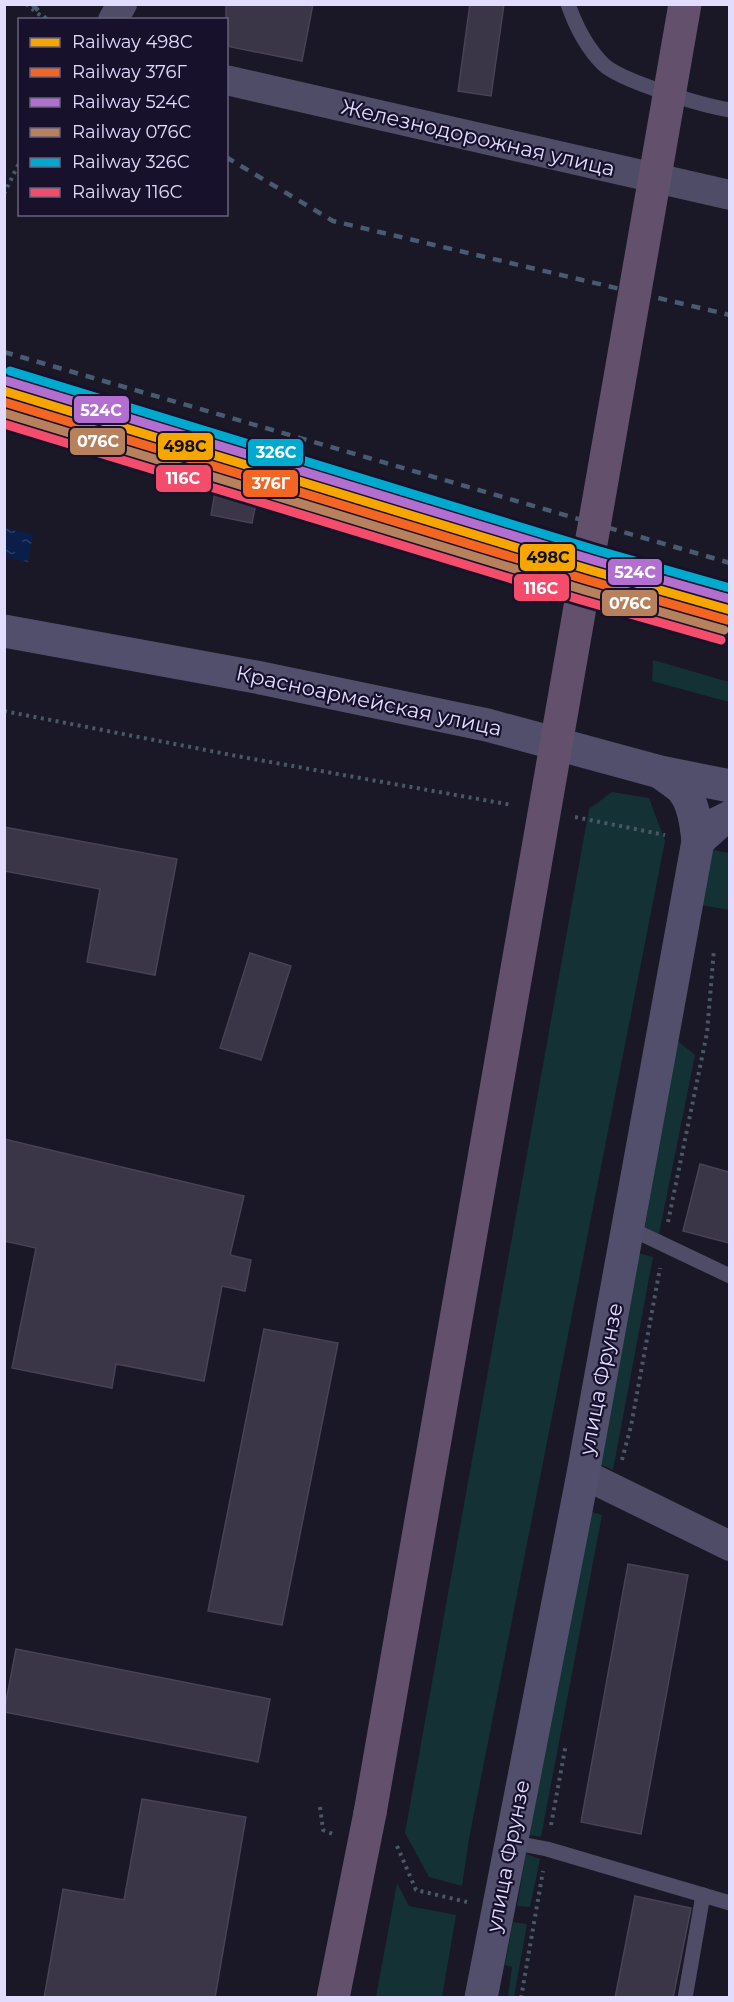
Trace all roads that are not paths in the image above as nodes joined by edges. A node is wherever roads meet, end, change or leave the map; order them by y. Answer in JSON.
{"nodes":[{"id":1,"x":122,"y":4,"type":"edge"},
{"id":2,"x":568,"y":4,"type":"edge"},
{"id":3,"x":685,"y":4,"type":"edge"},
{"id":4,"x":114,"y":18,"type":"edge"},
{"id":5,"x":228,"y":81,"type":"edge"},
{"id":6,"x":729,"y":110,"type":"edge"},
{"id":7,"x":729,"y":195,"type":"edge"},
{"id":8,"x":4,"y":631,"type":"edge"},
{"id":9,"x":660,"y":772,"type":"junction"},
{"id":10,"x":729,"y":786,"type":"edge"},
{"id":11,"x":729,"y":817,"type":"edge"},
{"id":12,"x":699,"y":841,"type":"junction"},
{"id":13,"x":629,"y":1228,"type":"junction"},
{"id":14,"x":729,"y":1276,"type":"edge"},
{"id":15,"x":583,"y":1474,"type":"junction"},
{"id":16,"x":729,"y":1546,"type":"edge"},
{"id":17,"x":511,"y":1842,"type":"junction"},
{"id":18,"x":704,"y":1895,"type":"junction"},
{"id":19,"x":729,"y":1903,"type":"edge"},
{"id":20,"x":333,"y":1998,"type":"edge"},
{"id":21,"x":481,"y":1998,"type":"edge"},
{"id":22,"x":685,"y":1998,"type":"edge"}],
"edges":[{"from":1,"to":4,"type":"street"},
{"from":2,"to":6,"type":"lane"},
{"from":3,"to":20,"type":"highway","bridge":true},
{"from":5,"to":7,"type":"street","name":"Железнодорожная улица"},
{"from":8,"to":9,"type":"main road","name":"Красноармейская улица"},
{"from":9,"to":10,"type":"main road","name":"Красноармейская улица"},
{"from":9,"to":12,"type":"main road","name":"улица Фрунзе"},
{"from":11,"to":12,"type":"main road"},
{"from":12,"to":13,"type":"main road","name":"улица Фрунзе"},
{"from":13,"to":14,"type":"lane"},
{"from":13,"to":15,"type":"main road","name":"улица Фрунзе"},
{"from":15,"to":16,"type":"street"},
{"from":15,"to":17,"type":"main road","name":"улица Фрунзе"},
{"from":17,"to":18,"type":"lane"},
{"from":17,"to":21,"type":"main road","name":"улица Фрунзе"},
{"from":18,"to":19,"type":"lane"},
{"from":18,"to":22,"type":"lane"}]}
